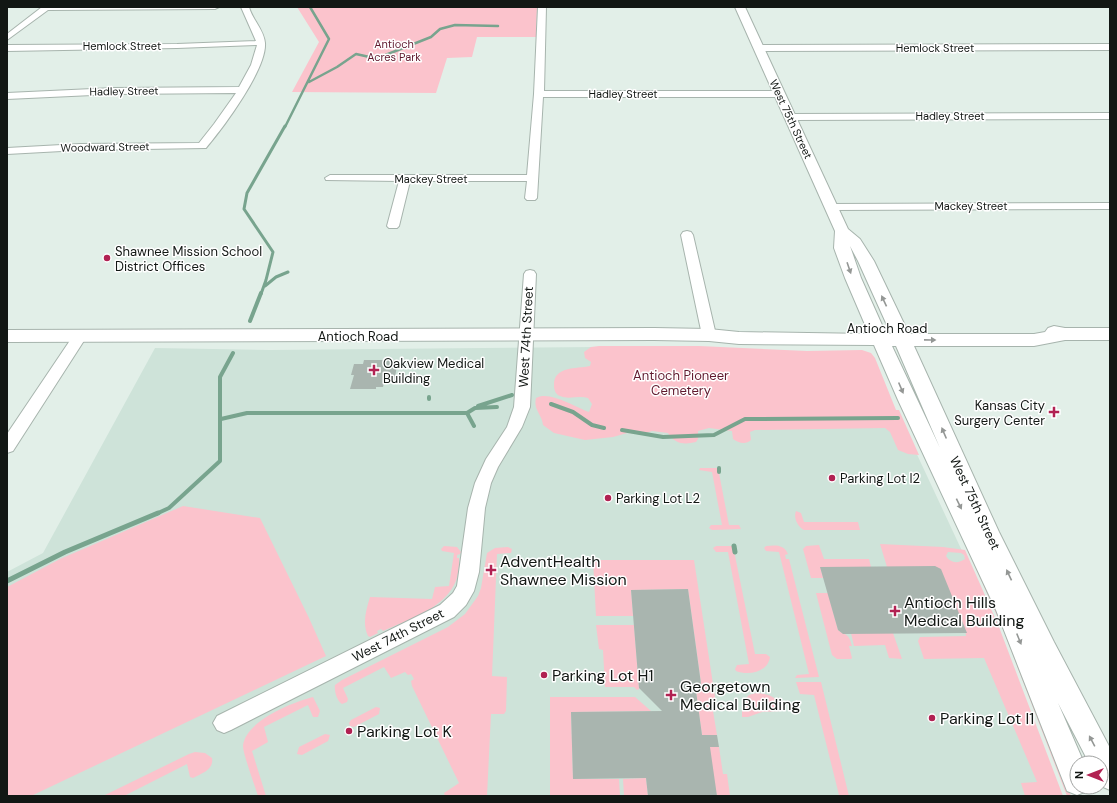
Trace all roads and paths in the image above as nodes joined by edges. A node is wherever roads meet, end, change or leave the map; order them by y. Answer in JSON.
{"nodes":[{"id":1,"x":215,"y":7,"type":"edge"},
{"id":2,"x":245,"y":7,"type":"edge"},
{"id":3,"x":542,"y":7,"type":"edge"},
{"id":4,"x":740,"y":7,"type":"edge"},
{"id":5,"x":46,"y":8,"type":"edge"},
{"id":6,"x":7,"y":38,"type":"edge"},
{"id":7,"x":260,"y":40,"type":"junction"},
{"id":8,"x":1110,"y":47,"type":"edge"},
{"id":9,"x":7,"y":48,"type":"edge"},
{"id":10,"x":759,"y":48,"type":"junction"},
{"id":11,"x":242,"y":90,"type":"junction"},
{"id":12,"x":539,"y":94,"type":"junction"},
{"id":13,"x":779,"y":94,"type":"junction"},
{"id":14,"x":7,"y":96,"type":"edge"},
{"id":15,"x":1110,"y":116,"type":"edge"},
{"id":16,"x":790,"y":117,"type":"junction"},
{"id":17,"x":7,"y":151,"type":"edge"},
{"id":18,"x":330,"y":178,"type":"dead end"},
{"id":19,"x":532,"y":178,"type":"junction"},
{"id":20,"x":405,"y":179,"type":"junction"},
{"id":21,"x":531,"y":198,"type":"dead end"},
{"id":22,"x":1110,"y":206,"type":"edge"},
{"id":23,"x":831,"y":207,"type":"junction"},
{"id":24,"x":393,"y":226,"type":"dead end"},
{"id":25,"x":842,"y":231,"type":"junction"},
{"id":26,"x":687,"y":235,"type":"dead end"},
{"id":27,"x":530,"y":274,"type":"dead end"},
{"id":28,"x":526,"y":334,"type":"junction"},
{"id":29,"x":878,"y":334,"type":"junction"},
{"id":30,"x":900,"y":334,"type":"junction"},
{"id":31,"x":1110,"y":334,"type":"edge"},
{"id":32,"x":709,"y":335,"type":"junction"},
{"id":33,"x":7,"y":336,"type":"edge"},
{"id":34,"x":80,"y":336,"type":"junction"},
{"id":35,"x":7,"y":447,"type":"edge"},
{"id":36,"x":224,"y":723,"type":"dead end"},
{"id":37,"x":1069,"y":761,"type":"edge"},
{"id":38,"x":1110,"y":776,"type":"edge"}],
"edges":[{"from":1,"to":5,"type":"street"},
{"from":2,"to":7,"type":"street"},
{"from":3,"to":12,"type":"street"},
{"from":4,"to":10,"type":"main road","name":"West 75th Street"},
{"from":5,"to":6,"type":"street"},
{"from":7,"to":9,"type":"street","name":"Hemlock Street"},
{"from":7,"to":11,"type":"street"},
{"from":8,"to":10,"type":"street","name":"Hemlock Street"},
{"from":10,"to":13,"type":"main road","name":"West 75th Street"},
{"from":11,"to":14,"type":"street","name":"Hadley Street"},
{"from":11,"to":17,"type":"street","name":"Woodward Street"},
{"from":12,"to":13,"type":"street","name":"Hadley Street"},
{"from":12,"to":19,"type":"street"},
{"from":13,"to":16,"type":"main road","name":"West 75th Street"},
{"from":15,"to":16,"type":"street","name":"Hadley Street"},
{"from":16,"to":23,"type":"main road","name":"West 75th Street"},
{"from":18,"to":20,"type":"street","name":"Mackey Street"},
{"from":19,"to":20,"type":"street","name":"Mackey Street"},
{"from":19,"to":21,"type":"street"},
{"from":20,"to":24,"type":"street"},
{"from":22,"to":23,"type":"street","name":"Mackey Street"},
{"from":23,"to":25,"type":"main road","name":"West 75th Street"},
{"from":25,"to":29,"type":"main road","name":"West 75th Street","one_way":true},
{"from":30,"to":25,"type":"main road","name":"West 75th Street","one_way":true},
{"from":26,"to":32,"type":"street"},
{"from":27,"to":28,"type":"street","name":"West 74th Street"},
{"from":28,"to":32,"type":"main road","name":"Antioch Road"},
{"from":28,"to":34,"type":"main road","name":"Antioch Road"},
{"from":28,"to":36,"type":"street","name":"West 74th Street"},
{"from":29,"to":30,"type":"main road","name":"Antioch Road"},
{"from":29,"to":32,"type":"main road","name":"Antioch Road"},
{"from":29,"to":37,"type":"main road","name":"West 75th Street","one_way":true},
{"from":30,"to":31,"type":"main road","name":"Antioch Road"},
{"from":38,"to":30,"type":"main road","name":"West 75th Street","one_way":true},
{"from":33,"to":34,"type":"main road","name":"Antioch Road"},
{"from":34,"to":35,"type":"street"}]}
